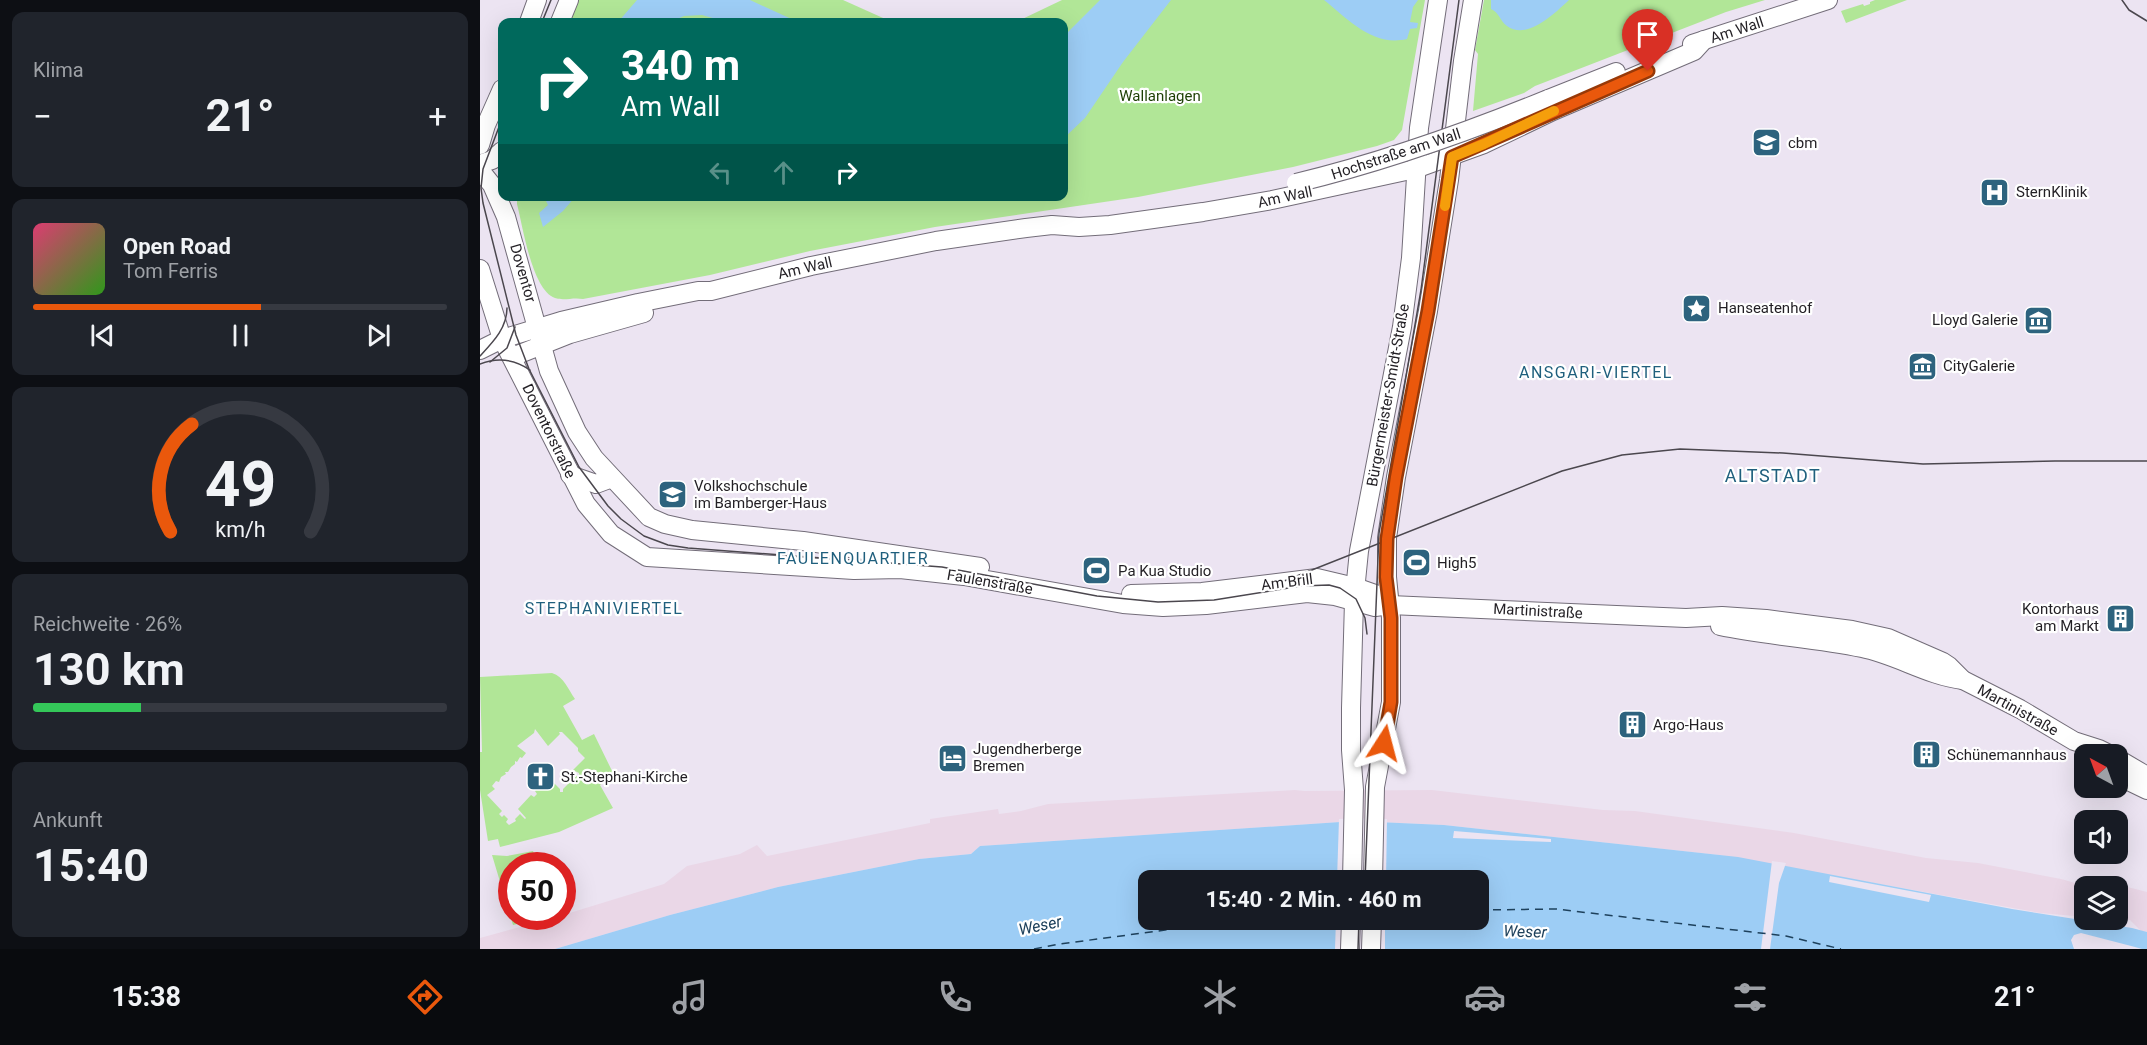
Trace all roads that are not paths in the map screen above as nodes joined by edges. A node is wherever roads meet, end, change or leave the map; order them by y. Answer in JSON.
{"nodes":[{"id":1,"x":537,"y":0,"type":"edge"},
{"id":2,"x":569,"y":0,"type":"edge"},
{"id":3,"x":1437,"y":0,"type":"edge"},
{"id":4,"x":1473,"y":0,"type":"edge"},
{"id":5,"x":1828,"y":0,"type":"edge"},
{"id":6,"x":530,"y":18,"type":"edge"},
{"id":7,"x":562,"y":18,"type":"edge"},
{"id":8,"x":1704,"y":40,"type":"junction"},
{"id":9,"x":498,"y":95,"type":"edge"},
{"id":10,"x":498,"y":98,"type":"edge"},
{"id":11,"x":480,"y":114,"type":"edge"},
{"id":12,"x":480,"y":145,"type":"edge"},
{"id":13,"x":498,"y":155,"type":"edge"},
{"id":14,"x":1452,"y":157,"type":"junction"},
{"id":15,"x":480,"y":164,"type":"edge"},
{"id":16,"x":1415,"y":169,"type":"junction"},
{"id":17,"x":480,"y":170,"type":"edge"},
{"id":18,"x":498,"y":198,"type":"edge"},
{"id":19,"x":499,"y":201,"type":"edge"},
{"id":20,"x":507,"y":201,"type":"edge"},
{"id":21,"x":1414,"y":216,"type":"junction"},
{"id":22,"x":507,"y":218,"type":"junction"},
{"id":23,"x":1442,"y":224,"type":"junction"},
{"id":24,"x":1079,"y":227,"type":"junction"},
{"id":25,"x":480,"y":269,"type":"edge"},
{"id":26,"x":540,"y":336,"type":"junction"},
{"id":27,"x":502,"y":339,"type":"junction"},
{"id":28,"x":480,"y":350,"type":"edge"},
{"id":29,"x":512,"y":357,"type":"junction"},
{"id":30,"x":570,"y":475,"type":"junction"},
{"id":31,"x":612,"y":478,"type":"junction"},
{"id":32,"x":650,"y":517,"type":"joint"},
{"id":33,"x":599,"y":521,"type":"joint"},
{"id":34,"x":1355,"y":594,"type":"junction"},
{"id":35,"x":1143,"y":600,"type":"junction"},
{"id":36,"x":1390,"y":605,"type":"junction"},
{"id":37,"x":2074,"y":741,"type":"junction"},
{"id":38,"x":2077,"y":744,"type":"edge"},
{"id":39,"x":2083,"y":744,"type":"edge"},
{"id":40,"x":2128,"y":765,"type":"edge"},
{"id":41,"x":2147,"y":776,"type":"edge"},
{"id":42,"x":2128,"y":781,"type":"edge"},
{"id":43,"x":2147,"y":790,"type":"edge"},
{"id":44,"x":1352,"y":870,"type":"edge"},
{"id":45,"x":1373,"y":870,"type":"edge"},
{"id":46,"x":1351,"y":930,"type":"edge"},
{"id":47,"x":1372,"y":930,"type":"edge"},
{"id":48,"x":1350,"y":949,"type":"edge"},
{"id":49,"x":1371,"y":949,"type":"edge"}],
"edges":[{"from":1,"to":6,"type":"main road"},
{"from":2,"to":7,"type":"main road"},
{"from":3,"to":16,"type":"main road","name":"Bürgermeister-Smidt-Straße"},
{"from":4,"to":14,"type":"main road","name":"Bürgermeister-Smidt-Straße"},
{"from":5,"to":8,"type":"main road","name":"Am Wall"},
{"from":8,"to":14,"type":"main road","name":"Am Wall"},
{"from":8,"to":24,"type":"main road","name":"Hochstraße am Wall","bridge":true},
{"from":9,"to":11,"type":"main road"},
{"from":10,"to":12,"type":"main road"},
{"from":13,"to":15,"type":"main road"},
{"from":14,"to":16,"type":"main road","name":"Am Wall"},
{"from":14,"to":23,"type":"main road","name":"Bürgermeister-Smidt-Straße"},
{"from":16,"to":21,"type":"main road","name":"Bürgermeister-Smidt-Straße"},
{"from":16,"to":24,"type":"main road","name":"Am Wall"},
{"from":17,"to":18,"type":"main road","name":"Doventor"},
{"from":19,"to":22,"type":"main road","name":"Doventor"},
{"from":20,"to":22,"type":"main road","name":"Doventor"},
{"from":21,"to":23,"type":"main road"},
{"from":21,"to":34,"type":"main road","name":"Bürgermeister-Smidt-Straße"},
{"from":22,"to":26,"type":"main road","name":"Doventor"},
{"from":23,"to":36,"type":"main road","name":"Bürgermeister-Smidt-Straße"},
{"from":24,"to":26,"type":"main road","name":"Am Wall"},
{"from":25,"to":27,"type":"main road"},
{"from":26,"to":27,"type":"main road","name":"Am Wall"},
{"from":26,"to":29,"type":"main road","name":"Am Wall"},
{"from":26,"to":31,"type":"main road","name":"Doventorstraße"},
{"from":27,"to":28,"type":"main road","name":"Am Wall"},
{"from":27,"to":29,"type":"main road","name":"Doventorstraße"},
{"from":29,"to":30,"type":"main road","name":"Doventorstraße"},
{"from":30,"to":31,"type":"main road"},
{"from":30,"to":33,"type":"main road","name":"Doventorstraße"},
{"from":31,"to":32,"type":"main road","name":"Doventorstraße"},
{"from":32,"to":35,"type":"main road","name":"Faulenstraße"},
{"from":33,"to":35,"type":"main road","name":"Faulenstraße"},
{"from":34,"to":35,"type":"main road","name":"Am Brill"},
{"from":34,"to":36,"type":"main road","name":"Am Brill"},
{"from":34,"to":44,"type":"main road","name":"Bürgermeister-Smidt-Straße"},
{"from":36,"to":37,"type":"main road","name":"Martinistraße"},
{"from":36,"to":45,"type":"main road","name":"Bürgermeister-Smidt-Straße"},
{"from":37,"to":38,"type":"main road","name":"Martinistraße"},
{"from":37,"to":39,"type":"main road","name":"Martinistraße"},
{"from":40,"to":41,"type":"main road"},
{"from":42,"to":43,"type":"main road"},
{"from":46,"to":48,"type":"main road"},
{"from":47,"to":49,"type":"main road"}]}
